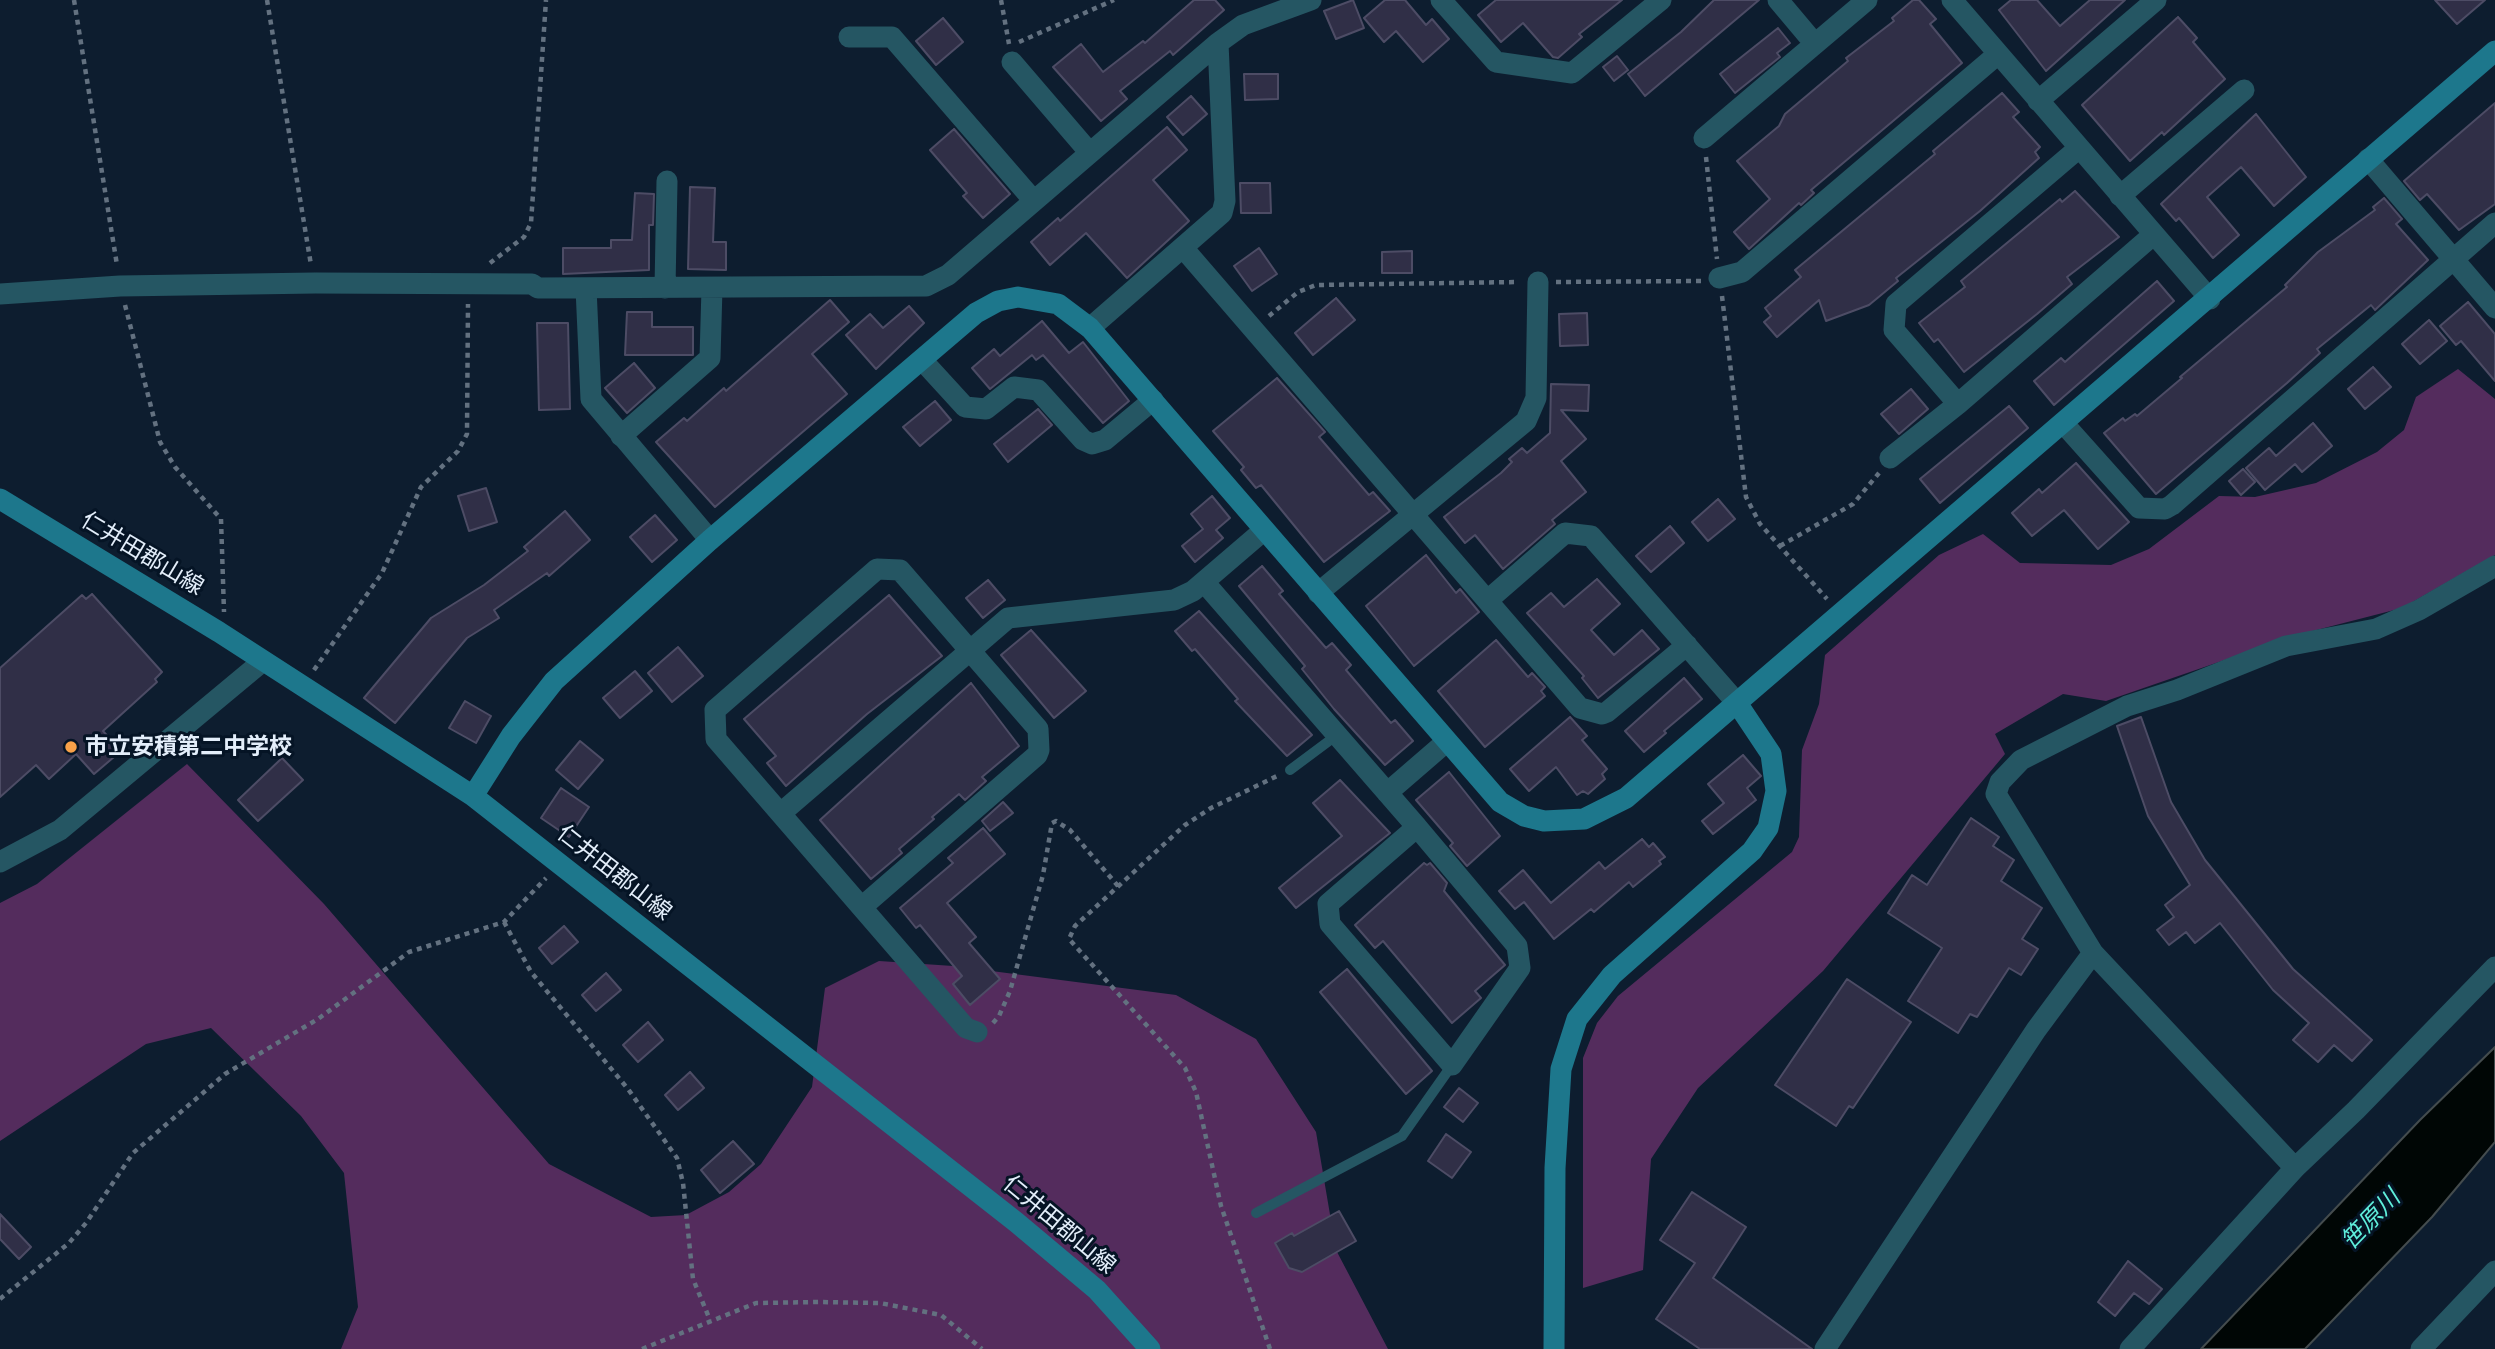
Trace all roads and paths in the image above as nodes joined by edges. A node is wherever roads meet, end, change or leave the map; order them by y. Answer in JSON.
{"nodes":[{"id":1,"x":74,"y":0,"type":"edge"},
{"id":2,"x":267,"y":0,"type":"edge"},
{"id":3,"x":546,"y":0,"type":"edge"},
{"id":4,"x":1001,"y":0,"type":"edge"},
{"id":5,"x":1114,"y":0,"type":"edge"},
{"id":6,"x":1311,"y":0,"type":"edge"},
{"id":7,"x":1661,"y":0,"type":"edge"},
{"id":8,"x":1778,"y":0,"type":"edge"},
{"id":9,"x":1867,"y":0,"type":"edge"},
{"id":10,"x":2156,"y":0,"type":"edge"},
{"id":11,"x":1448,"y":2,"type":"edge"},
{"id":12,"x":1958,"y":2,"type":"edge"},
{"id":13,"x":849,"y":37,"type":"dead end"},
{"id":14,"x":1218,"y":43,"type":"junction"},
{"id":15,"x":1815,"y":44,"type":"junction"},
{"id":16,"x":2495,"y":51,"type":"edge"},
{"id":17,"x":1010,"y":54,"type":"junction"},
{"id":18,"x":1998,"y":54,"type":"junction"},
{"id":19,"x":2244,"y":90,"type":"dead end"},
{"id":20,"x":2038,"y":101,"type":"junction"},
{"id":21,"x":1704,"y":138,"type":"joint"},
{"id":22,"x":2079,"y":148,"type":"junction"},
{"id":23,"x":1090,"y":153,"type":"junction"},
{"id":24,"x":2368,"y":159,"type":"junction"},
{"id":25,"x":667,"y":181,"type":"dead end"},
{"id":26,"x":2120,"y":196,"type":"junction"},
{"id":27,"x":1034,"y":201,"type":"junction"},
{"id":28,"x":2495,"y":223,"type":"edge"},
{"id":29,"x":2153,"y":235,"type":"junction"},
{"id":30,"x":1184,"y":249,"type":"junction"},
{"id":31,"x":2452,"y":260,"type":"junction"},
{"id":32,"x":1719,"y":278,"type":"junction"},
{"id":33,"x":1538,"y":282,"type":"junction"},
{"id":34,"x":314,"y":283,"type":"junction"},
{"id":35,"x":468,"y":284,"type":"junction"},
{"id":36,"x":120,"y":286,"type":"junction"},
{"id":37,"x":586,"y":288,"type":"junction"},
{"id":38,"x":665,"y":288,"type":"junction"},
{"id":39,"x":712,"y":288,"type":"junction"},
{"id":40,"x":0,"y":294,"type":"edge"},
{"id":41,"x":2210,"y":299,"type":"junction"},
{"id":42,"x":2495,"y":308,"type":"edge"},
{"id":43,"x":1090,"y":328,"type":"junction"},
{"id":44,"x":1254,"y":329,"type":"junction"},
{"id":45,"x":922,"y":360,"type":"junction"},
{"id":46,"x":1153,"y":400,"type":"junction"},
{"id":47,"x":1958,"y":404,"type":"junction"},
{"id":48,"x":2064,"y":424,"type":"junction"},
{"id":49,"x":621,"y":436,"type":"junction"},
{"id":50,"x":1890,"y":458,"type":"joint"},
{"id":51,"x":0,"y":499,"type":"edge"},
{"id":52,"x":1411,"y":514,"type":"junction"},
{"id":53,"x":1263,"y":531,"type":"junction"},
{"id":54,"x":710,"y":540,"type":"junction"},
{"id":55,"x":1780,"y":546,"type":"junction"},
{"id":56,"x":2495,"y":566,"type":"edge"},
{"id":57,"x":1204,"y":582,"type":"junction"},
{"id":58,"x":1318,"y":593,"type":"junction"},
{"id":59,"x":1488,"y":600,"type":"junction"},
{"id":60,"x":1840,"y":614,"type":"junction"},
{"id":61,"x":219,"y":632,"type":"junction"},
{"id":62,"x":1687,"y":645,"type":"junction"},
{"id":63,"x":967,"y":651,"type":"junction"},
{"id":64,"x":263,"y":661,"type":"junction"},
{"id":65,"x":302,"y":686,"type":"junction"},
{"id":66,"x":1737,"y":703,"type":"junction"},
{"id":67,"x":1337,"y":735,"type":"junction"},
{"id":68,"x":1446,"y":742,"type":"junction"},
{"id":69,"x":1290,"y":770,"type":"joint"},
{"id":70,"x":1387,"y":793,"type":"junction"},
{"id":71,"x":473,"y":796,"type":"junction"},
{"id":72,"x":781,"y":813,"type":"junction"},
{"id":73,"x":1417,"y":827,"type":"junction"},
{"id":74,"x":0,"y":862,"type":"edge"},
{"id":75,"x":559,"y":864,"type":"junction"},
{"id":76,"x":1118,"y":886,"type":"junction"},
{"id":77,"x":863,"y":906,"type":"junction"},
{"id":78,"x":504,"y":922,"type":"junction"},
{"id":79,"x":2093,"y":953,"type":"junction"},
{"id":80,"x":2495,"y":967,"type":"edge"},
{"id":81,"x":977,"y":1032,"type":"joint"},
{"id":82,"x":1452,"y":1065,"type":"junction"},
{"id":83,"x":2295,"y":1168,"type":"junction"},
{"id":84,"x":1256,"y":1213,"type":"dead end"},
{"id":85,"x":2495,"y":1271,"type":"edge"},
{"id":86,"x":0,"y":1299,"type":"edge"},
{"id":87,"x":710,"y":1320,"type":"junction"},
{"id":88,"x":642,"y":1349,"type":"edge"},
{"id":89,"x":982,"y":1349,"type":"edge"},
{"id":90,"x":1150,"y":1349,"type":"edge"},
{"id":91,"x":1270,"y":1349,"type":"edge"},
{"id":92,"x":1554,"y":1349,"type":"edge"},
{"id":93,"x":1825,"y":1349,"type":"edge"},
{"id":94,"x":2130,"y":1349,"type":"edge"},
{"id":95,"x":2421,"y":1349,"type":"edge"}],
"edges":[{"from":1,"to":36,"type":"path"},
{"from":2,"to":34,"type":"path"},
{"from":3,"to":35,"type":"path"},
{"from":4,"to":17,"type":"path"},
{"from":5,"to":17,"type":"path"},
{"from":6,"to":14,"type":"street"},
{"from":7,"to":11,"type":"street"},
{"from":8,"to":15,"type":"street"},
{"from":9,"to":15,"type":"street"},
{"from":10,"to":20,"type":"street"},
{"from":12,"to":18,"type":"street"},
{"from":13,"to":27,"type":"street"},
{"from":14,"to":23,"type":"street"},
{"from":14,"to":30,"type":"street"},
{"from":15,"to":21,"type":"street"},
{"from":16,"to":24,"type":"street"},
{"from":17,"to":23,"type":"street"},
{"from":18,"to":20,"type":"street"},
{"from":18,"to":32,"type":"street"},
{"from":19,"to":26,"type":"street"},
{"from":20,"to":22,"type":"street"},
{"from":21,"to":32,"type":"path"},
{"from":22,"to":26,"type":"street"},
{"from":22,"to":47,"type":"street"},
{"from":23,"to":27,"type":"street"},
{"from":24,"to":31,"type":"street"},
{"from":24,"to":41,"type":"street"},
{"from":25,"to":38,"type":"street"},
{"from":26,"to":29,"type":"street"},
{"from":27,"to":39,"type":"street"},
{"from":28,"to":31,"type":"street"},
{"from":29,"to":41,"type":"street"},
{"from":29,"to":47,"type":"street"},
{"from":30,"to":43,"type":"street"},
{"from":30,"to":44,"type":"street"},
{"from":31,"to":42,"type":"street"},
{"from":31,"to":48,"type":"street"},
{"from":32,"to":33,"type":"path"},
{"from":32,"to":55,"type":"path"},
{"from":33,"to":44,"type":"path"},
{"from":33,"to":52,"type":"street"},
{"from":34,"to":35,"type":"street"},
{"from":34,"to":36,"type":"street"},
{"from":35,"to":37,"type":"street"},
{"from":35,"to":65,"type":"path"},
{"from":36,"to":40,"type":"street"},
{"from":36,"to":61,"type":"path"},
{"from":37,"to":38,"type":"street"},
{"from":37,"to":49,"type":"street"},
{"from":38,"to":39,"type":"street"},
{"from":39,"to":49,"type":"street"},
{"from":41,"to":48,"type":"street"},
{"from":43,"to":45,"type":"street"},
{"from":43,"to":46,"type":"street"},
{"from":44,"to":52,"type":"street"},
{"from":45,"to":46,"type":"street"},
{"from":45,"to":54,"type":"street"},
{"from":46,"to":53,"type":"street"},
{"from":47,"to":50,"type":"street"},
{"from":48,"to":60,"type":"street"},
{"from":49,"to":54,"type":"street"},
{"from":50,"to":55,"type":"path"},
{"from":51,"to":61,"type":"street","name":"仁井田郡山線"},
{"from":52,"to":58,"type":"street"},
{"from":52,"to":59,"type":"street"},
{"from":53,"to":57,"type":"street"},
{"from":53,"to":58,"type":"street"},
{"from":54,"to":71,"type":"street"},
{"from":55,"to":60,"type":"path"},
{"from":56,"to":79,"type":"street"},
{"from":57,"to":63,"type":"street"},
{"from":57,"to":67,"type":"street"},
{"from":58,"to":68,"type":"street"},
{"from":59,"to":62,"type":"street"},
{"from":59,"to":62,"type":"street"},
{"from":60,"to":66,"type":"street"},
{"from":61,"to":64,"type":"street","name":"仁井田郡山線"},
{"from":62,"to":66,"type":"street"},
{"from":63,"to":72,"type":"street"},
{"from":63,"to":72,"type":"street"},
{"from":63,"to":77,"type":"street"},
{"from":64,"to":65,"type":"street","name":"仁井田郡山線"},
{"from":64,"to":74,"type":"street"},
{"from":65,"to":71,"type":"street","name":"仁井田郡山線"},
{"from":66,"to":68,"type":"street"},
{"from":66,"to":92,"type":"street"},
{"from":67,"to":69,"type":"lane"},
{"from":67,"to":70,"type":"street"},
{"from":68,"to":70,"type":"street"},
{"from":69,"to":76,"type":"path"},
{"from":70,"to":73,"type":"street"},
{"from":71,"to":75,"type":"street","name":"仁井田郡山線"},
{"from":72,"to":77,"type":"street"},
{"from":73,"to":82,"type":"street"},
{"from":73,"to":82,"type":"street"},
{"from":75,"to":78,"type":"path"},
{"from":75,"to":90,"type":"street","name":"仁井田郡山線"},
{"from":76,"to":81,"type":"path"},
{"from":76,"to":91,"type":"path"},
{"from":77,"to":81,"type":"street"},
{"from":78,"to":86,"type":"path"},
{"from":78,"to":87,"type":"path"},
{"from":79,"to":83,"type":"street"},
{"from":79,"to":93,"type":"street"},
{"from":80,"to":83,"type":"street"},
{"from":82,"to":84,"type":"lane"},
{"from":83,"to":94,"type":"street"},
{"from":85,"to":95,"type":"street"},
{"from":87,"to":88,"type":"path"},
{"from":87,"to":89,"type":"path"}]}
